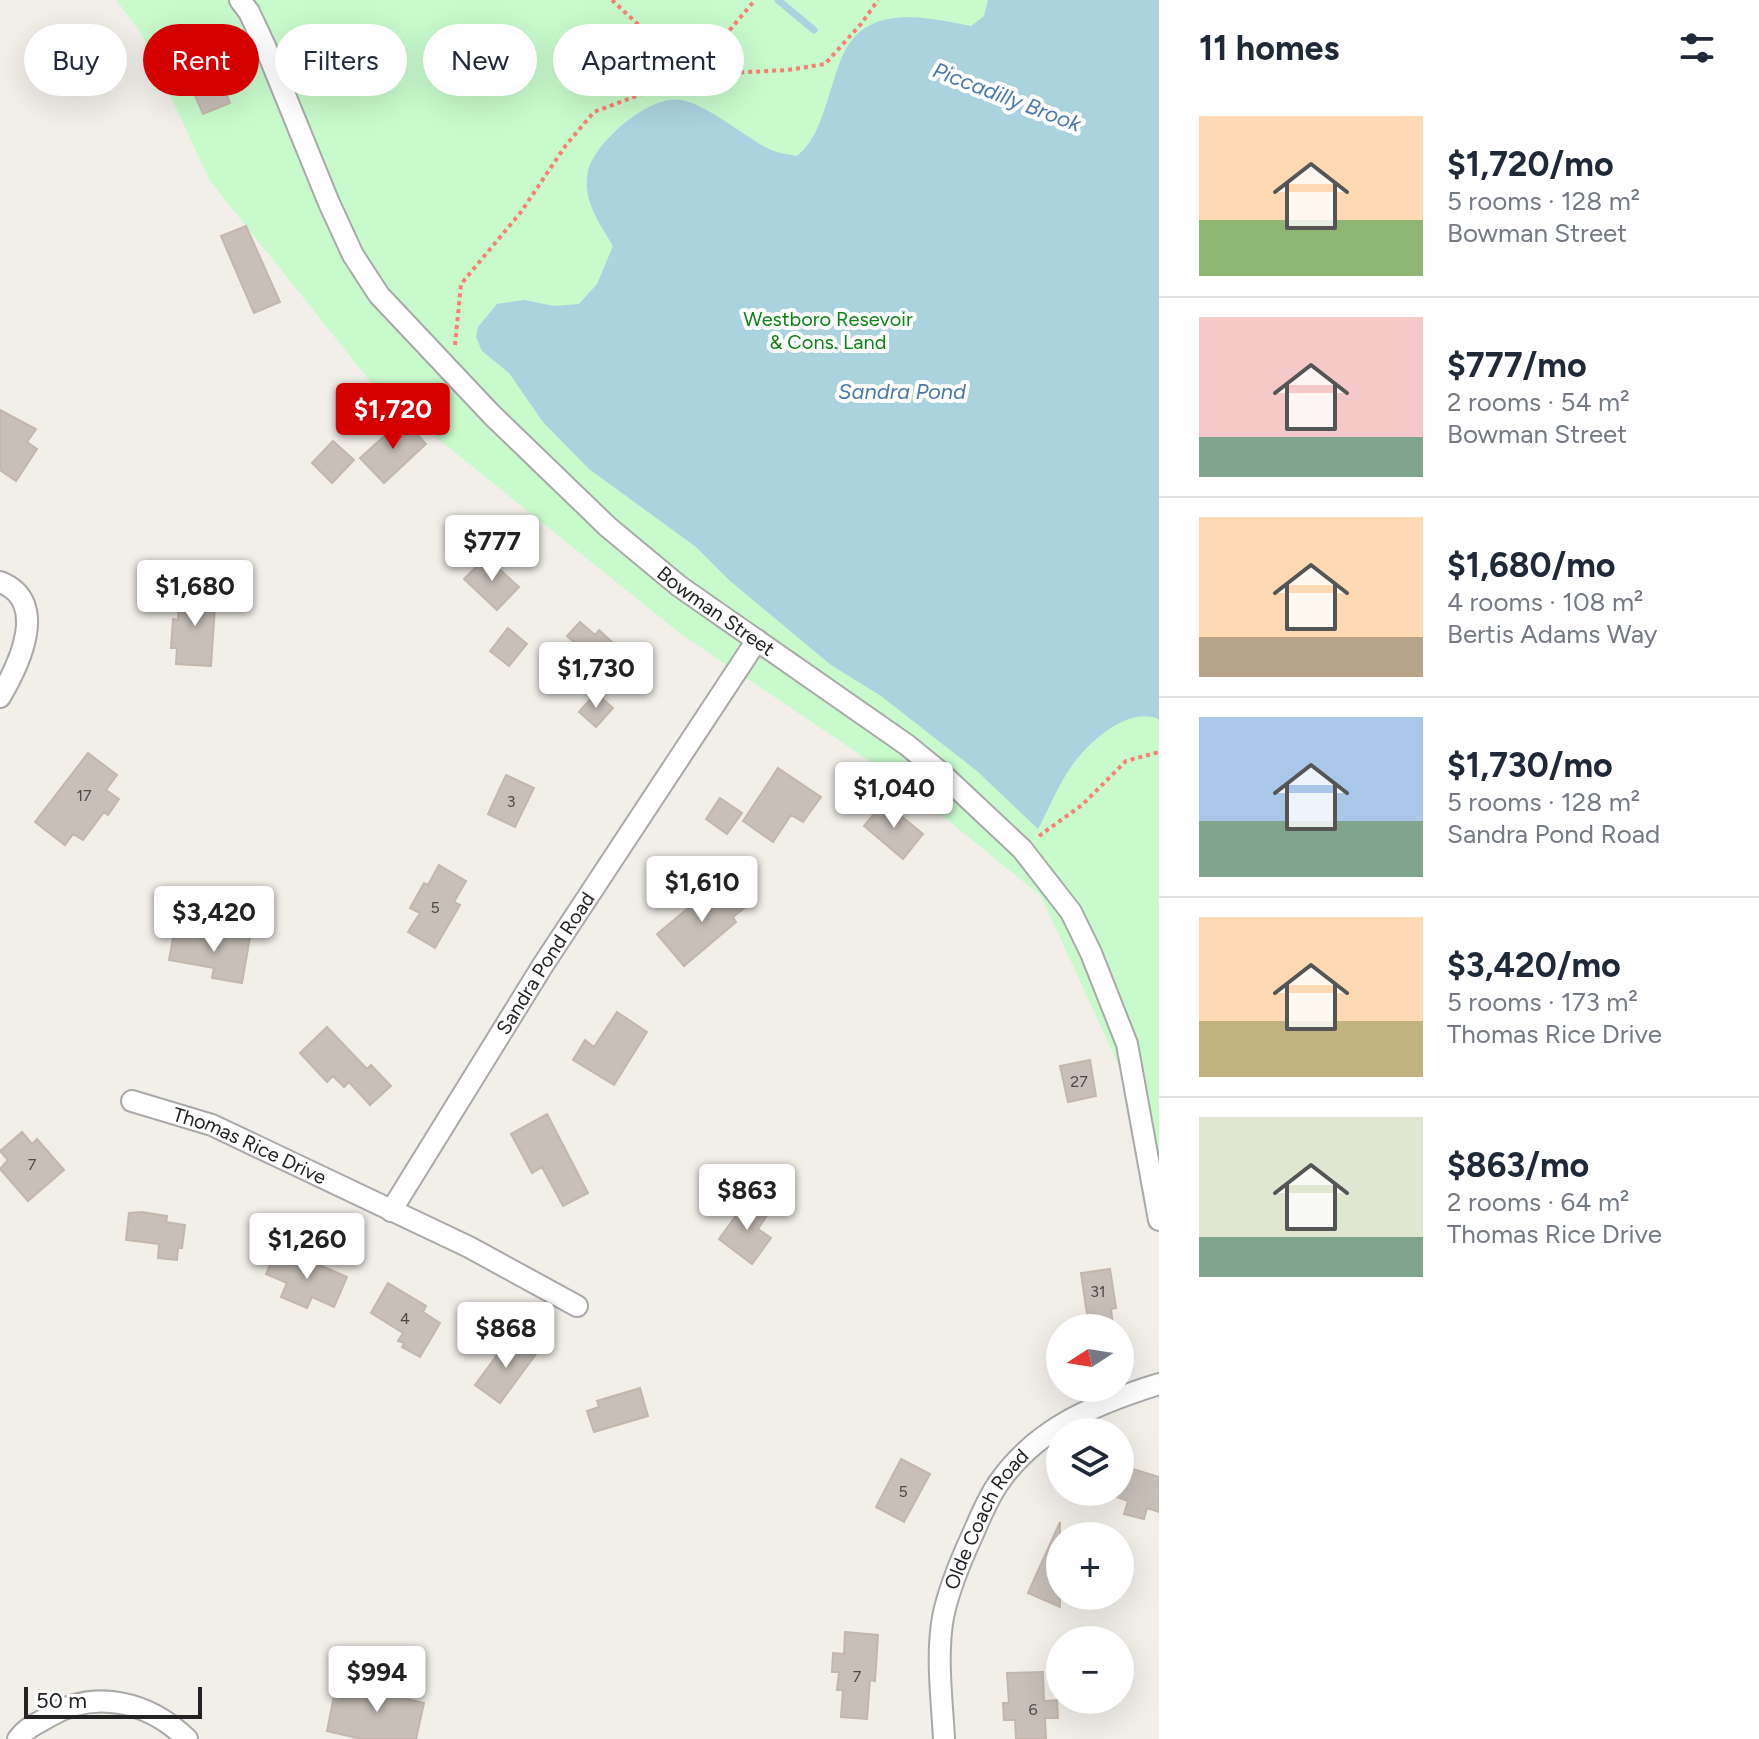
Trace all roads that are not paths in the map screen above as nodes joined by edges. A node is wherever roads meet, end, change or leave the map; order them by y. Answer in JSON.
{"nodes":[{"id":1,"x":240,"y":0,"type":"edge"},
{"id":2,"x":0,"y":582,"type":"edge"},
{"id":3,"x":757,"y":640,"type":"junction"},
{"id":4,"x":0,"y":697,"type":"edge"},
{"id":5,"x":132,"y":1101,"type":"dead end"},
{"id":6,"x":391,"y":1211,"type":"junction"},
{"id":7,"x":1159,"y":1220,"type":"edge"},
{"id":8,"x":577,"y":1306,"type":"dead end"},
{"id":9,"x":1159,"y":1384,"type":"edge"},
{"id":10,"x":18,"y":1739,"type":"edge"},
{"id":11,"x":187,"y":1739,"type":"edge"},
{"id":12,"x":944,"y":1739,"type":"edge"}],
"edges":[{"from":1,"to":3,"type":"street","name":"Bowman Street"},
{"from":2,"to":4,"type":"street"},
{"from":3,"to":6,"type":"street","name":"Sandra Pond Road"},
{"from":3,"to":7,"type":"street","name":"Bowman Street"},
{"from":5,"to":6,"type":"street","name":"Thomas Rice Drive"},
{"from":6,"to":8,"type":"street","name":"Thomas Rice Drive"},
{"from":9,"to":12,"type":"street","name":"Olde Coach Road"},
{"from":10,"to":11,"type":"street"}]}
